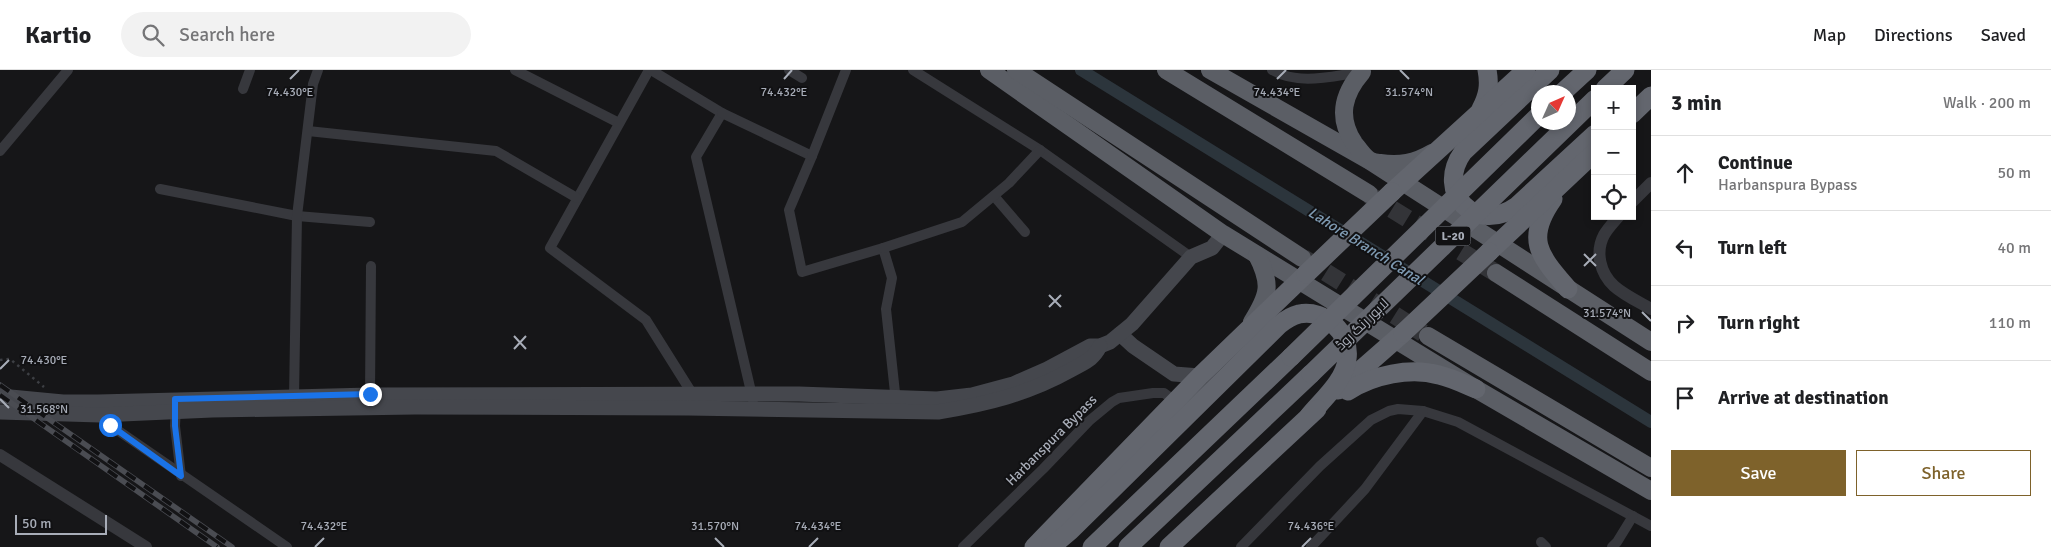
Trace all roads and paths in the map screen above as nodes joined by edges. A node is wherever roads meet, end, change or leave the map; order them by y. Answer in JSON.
{"nodes":[{"id":1,"x":68,"y":70,"type":"edge"},
{"id":2,"x":250,"y":70,"type":"edge"},
{"id":3,"x":318,"y":70,"type":"edge"},
{"id":4,"x":515,"y":70,"type":"edge"},
{"id":5,"x":650,"y":70,"type":"edge"},
{"id":6,"x":789,"y":70,"type":"edge"},
{"id":7,"x":846,"y":70,"type":"edge"},
{"id":8,"x":913,"y":70,"type":"edge"},
{"id":9,"x":988,"y":70,"type":"edge"},
{"id":10,"x":1016,"y":70,"type":"edge"},
{"id":11,"x":1166,"y":70,"type":"edge"},
{"id":12,"x":1210,"y":70,"type":"edge"},
{"id":13,"x":1272,"y":70,"type":"edge"},
{"id":14,"x":1487,"y":70,"type":"edge"},
{"id":15,"x":1526,"y":70,"type":"edge"},
{"id":16,"x":1550,"y":70,"type":"edge"},
{"id":17,"x":1587,"y":70,"type":"edge"},
{"id":18,"x":1625,"y":70,"type":"edge"},
{"id":19,"x":1364,"y":71,"type":"edge"},
{"id":20,"x":528,"y":73,"type":"edge"},
{"id":21,"x":802,"y":78,"type":"dead end"},
{"id":22,"x":1651,"y":82,"type":"edge"},
{"id":23,"x":1571,"y":85,"type":"edge"},
{"id":24,"x":1609,"y":85,"type":"edge"},
{"id":25,"x":243,"y":88,"type":"dead end"},
{"id":26,"x":1636,"y":95,"type":"edge"},
{"id":27,"x":1651,"y":96,"type":"edge"},
{"id":28,"x":1591,"y":103,"type":"edge"},
{"id":29,"x":1636,"y":110,"type":"edge"},
{"id":30,"x":1480,"y":112,"type":"junction"},
{"id":31,"x":722,"y":113,"type":"junction"},
{"id":32,"x":619,"y":123,"type":"junction"},
{"id":33,"x":1531,"y":123,"type":"edge"},
{"id":34,"x":308,"y":131,"type":"junction"},
{"id":35,"x":1591,"y":138,"type":"edge"},
{"id":36,"x":1439,"y":149,"type":"junction"},
{"id":37,"x":1040,"y":150,"type":"junction"},
{"id":38,"x":0,"y":151,"type":"edge"},
{"id":39,"x":812,"y":156,"type":"junction"},
{"id":40,"x":1591,"y":156,"type":"edge"},
{"id":41,"x":1370,"y":162,"type":"junction"},
{"id":42,"x":1567,"y":180,"type":"junction"},
{"id":43,"x":1651,"y":183,"type":"edge"},
{"id":44,"x":1398,"y":187,"type":"junction"},
{"id":45,"x":160,"y":189,"type":"dead end"},
{"id":46,"x":1369,"y":194,"type":"tunnel mouth"},
{"id":47,"x":994,"y":196,"type":"junction"},
{"id":48,"x":577,"y":198,"type":"junction"},
{"id":49,"x":1636,"y":198,"type":"edge"},
{"id":50,"x":297,"y":216,"type":"junction"},
{"id":51,"x":1616,"y":220,"type":"edge"},
{"id":52,"x":370,"y":222,"type":"dead end"},
{"id":53,"x":1025,"y":232,"type":"dead end"},
{"id":54,"x":1223,"y":234,"type":"junction"},
{"id":55,"x":883,"y":248,"type":"junction"},
{"id":56,"x":1494,"y":248,"type":"junction"},
{"id":57,"x":1258,"y":255,"type":"junction"},
{"id":58,"x":1191,"y":257,"type":"junction"},
{"id":59,"x":371,"y":266,"type":"dead end"},
{"id":60,"x":1302,"y":271,"type":"junction"},
{"id":61,"x":1496,"y":273,"type":"tunnel mouth"},
{"id":62,"x":1568,"y":289,"type":"junction"},
{"id":63,"x":1651,"y":309,"type":"edge"},
{"id":64,"x":1245,"y":333,"type":"junction"},
{"id":65,"x":1120,"y":334,"type":"junction"},
{"id":66,"x":1399,"y":336,"type":"junction"},
{"id":67,"x":1428,"y":336,"type":"tunnel mouth"},
{"id":68,"x":1651,"y":342,"type":"edge"},
{"id":69,"x":1100,"y":346,"type":"junction"},
{"id":70,"x":0,"y":360,"type":"edge"},
{"id":71,"x":1651,"y":372,"type":"edge"},
{"id":72,"x":1200,"y":376,"type":"junction"},
{"id":73,"x":1476,"y":389,"type":"junction"},
{"id":74,"x":370,"y":394,"type":"junction"},
{"id":75,"x":692,"y":395,"type":"junction"},
{"id":76,"x":0,"y":396,"type":"edge"},
{"id":77,"x":895,"y":396,"type":"junction"},
{"id":78,"x":294,"y":397,"type":"junction"},
{"id":79,"x":1175,"y":401,"type":"junction"},
{"id":80,"x":63,"y":402,"type":"junction"},
{"id":81,"x":754,"y":402,"type":"junction"},
{"id":82,"x":175,"y":405,"type":"junction"},
{"id":83,"x":704,"y":408,"type":"junction"},
{"id":84,"x":99,"y":409,"type":"junction"},
{"id":85,"x":1423,"y":410,"type":"junction"},
{"id":86,"x":0,"y":412,"type":"edge"},
{"id":87,"x":897,"y":412,"type":"junction"},
{"id":88,"x":1309,"y":416,"type":"junction"},
{"id":89,"x":0,"y":455,"type":"edge"},
{"id":90,"x":1651,"y":468,"type":"edge"},
{"id":91,"x":181,"y":476,"type":"junction"},
{"id":92,"x":1651,"y":491,"type":"edge"},
{"id":93,"x":1633,"y":516,"type":"junction"},
{"id":94,"x":1651,"y":526,"type":"edge"},
{"id":95,"x":146,"y":547,"type":"edge"},
{"id":96,"x":287,"y":547,"type":"edge"},
{"id":97,"x":963,"y":547,"type":"edge"},
{"id":98,"x":1034,"y":547,"type":"edge"},
{"id":99,"x":1051,"y":547,"type":"edge"},
{"id":100,"x":1092,"y":547,"type":"edge"},
{"id":101,"x":1128,"y":547,"type":"edge"},
{"id":102,"x":1169,"y":547,"type":"edge"},
{"id":103,"x":1240,"y":547,"type":"edge"},
{"id":104,"x":1311,"y":547,"type":"edge"},
{"id":105,"x":1612,"y":547,"type":"edge"}],
"edges":[{"from":1,"to":38,"type":"street"},
{"from":2,"to":25,"type":"street"},
{"from":3,"to":34,"type":"street"},
{"from":4,"to":20,"type":"street"},
{"from":5,"to":31,"type":"street"},
{"from":5,"to":32,"type":"street"},
{"from":6,"to":21,"type":"street"},
{"from":7,"to":39,"type":"street"},
{"from":8,"to":37,"type":"street"},
{"from":9,"to":54,"type":"highway"},
{"from":10,"to":60,"type":"highway"},
{"from":11,"to":46,"type":"highway"},
{"from":12,"to":41,"type":"highway"},
{"from":13,"to":19,"type":"street"},
{"from":14,"to":30,"type":"highway"},
{"from":15,"to":30,"type":"highway"},
{"from":16,"to":35,"type":"highway"},
{"from":17,"to":23,"type":"highway"},
{"from":18,"to":24,"type":"highway"},
{"from":19,"to":41,"type":"highway"},
{"from":20,"to":32,"type":"street"},
{"from":22,"to":26,"type":"highway"},
{"from":27,"to":29,"type":"highway"},
{"from":28,"to":101,"type":"highway","name":"لاہور رنگ روڈ","number":"L-20","bridge":true},
{"from":30,"to":36,"type":"highway"},
{"from":31,"to":39,"type":"street"},
{"from":31,"to":81,"type":"street"},
{"from":32,"to":48,"type":"street"},
{"from":33,"to":100,"type":"highway","name":"لاہور رنگ روڈ","number":"L-20","bridge":true},
{"from":34,"to":48,"type":"street"},
{"from":34,"to":50,"type":"street"},
{"from":36,"to":41,"type":"highway"},
{"from":36,"to":44,"type":"highway"},
{"from":37,"to":47,"type":"street"},
{"from":37,"to":58,"type":"street"},
{"from":39,"to":55,"type":"street"},
{"from":40,"to":42,"type":"highway"},
{"from":41,"to":44,"type":"highway"},
{"from":42,"to":56,"type":"highway"},
{"from":42,"to":62,"type":"highway"},
{"from":43,"to":49,"type":"street"},
{"from":44,"to":56,"type":"highway"},
{"from":44,"to":60,"type":"highway","bridge":true},
{"from":45,"to":50,"type":"street"},
{"from":47,"to":53,"type":"street"},
{"from":47,"to":55,"type":"street"},
{"from":48,"to":75,"type":"street"},
{"from":50,"to":52,"type":"street"},
{"from":50,"to":78,"type":"street"},
{"from":51,"to":63,"type":"street"},
{"from":54,"to":57,"type":"highway"},
{"from":54,"to":58,"type":"main road"},
{"from":55,"to":77,"type":"street"},
{"from":56,"to":62,"type":"highway"},
{"from":56,"to":66,"type":"highway","bridge":true},
{"from":57,"to":60,"type":"highway"},
{"from":57,"to":64,"type":"highway"},
{"from":58,"to":65,"type":"main road"},
{"from":59,"to":74,"type":"street"},
{"from":60,"to":64,"type":"highway"},
{"from":60,"to":66,"type":"highway"},
{"from":61,"to":71,"type":"highway"},
{"from":62,"to":68,"type":"highway"},
{"from":64,"to":72,"type":"highway"},
{"from":65,"to":69,"type":"main road"},
{"from":65,"to":72,"type":"main road"},
{"from":66,"to":73,"type":"highway"},
{"from":66,"to":88,"type":"highway"},
{"from":67,"to":90,"type":"highway"},
{"from":69,"to":77,"type":"main road"},
{"from":69,"to":87,"type":"main road"},
{"from":70,"to":80,"type":"path"},
{"from":72,"to":79,"type":"highway"},
{"from":73,"to":88,"type":"highway"},
{"from":73,"to":92,"type":"highway"},
{"from":74,"to":75,"type":"main road"},
{"from":74,"to":78,"type":"main road"},
{"from":75,"to":81,"type":"main road"},
{"from":75,"to":83,"type":"street"},
{"from":76,"to":80,"type":"main road"},
{"from":77,"to":81,"type":"main road"},
{"from":77,"to":87,"type":"street"},
{"from":78,"to":82,"type":"main road"},
{"from":79,"to":97,"type":"street","name":"Harbanspura Bypass"},
{"from":79,"to":98,"type":"highway"},
{"from":80,"to":84,"type":"main road"},
{"from":81,"to":83,"type":"main road"},
{"from":81,"to":87,"type":"main road"},
{"from":82,"to":83,"type":"main road"},
{"from":82,"to":84,"type":"main road"},
{"from":82,"to":91,"type":"street"},
{"from":84,"to":86,"type":"main road"},
{"from":84,"to":91,"type":"street"},
{"from":85,"to":93,"type":"street"},
{"from":85,"to":103,"type":"street"},
{"from":85,"to":104,"type":"street"},
{"from":88,"to":99,"type":"highway"},
{"from":88,"to":102,"type":"highway"},
{"from":89,"to":95,"type":"street"},
{"from":91,"to":96,"type":"street"},
{"from":93,"to":94,"type":"street"},
{"from":93,"to":105,"type":"street"}]}
